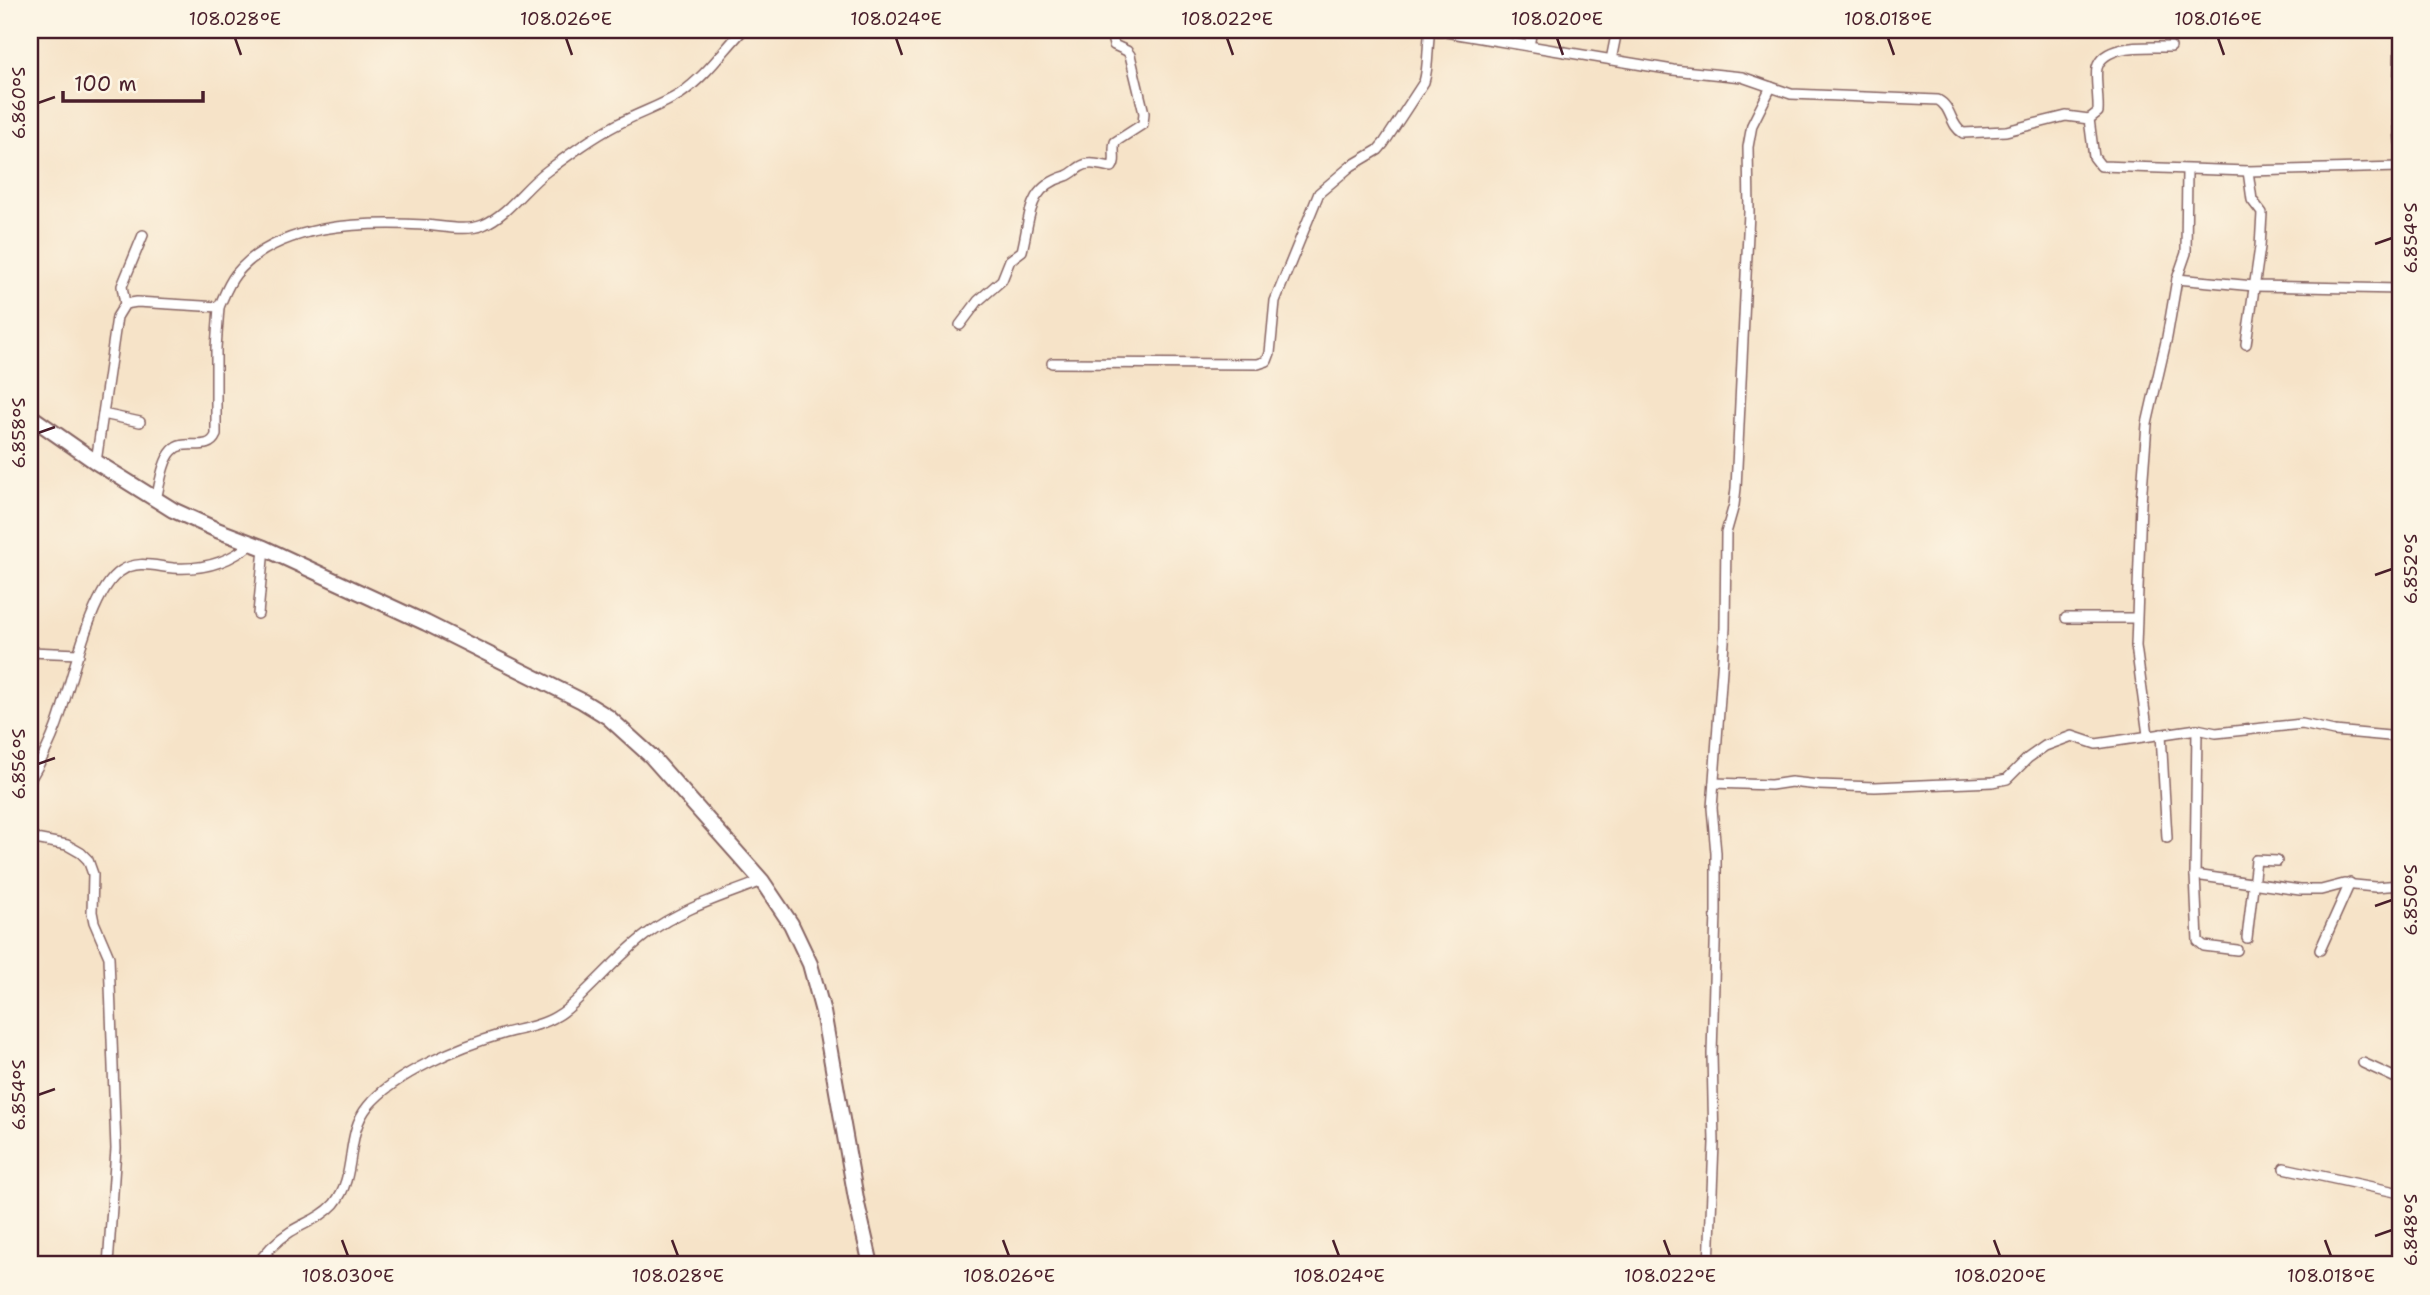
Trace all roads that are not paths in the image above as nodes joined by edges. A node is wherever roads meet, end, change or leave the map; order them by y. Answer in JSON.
{"nodes":[{"id":1,"x":743,"y":30,"type":"edge"},
{"id":2,"x":1110,"y":30,"type":"edge"},
{"id":3,"x":1431,"y":30,"type":"edge"},
{"id":4,"x":1532,"y":30,"type":"edge"},
{"id":5,"x":1617,"y":30,"type":"edge"},
{"id":6,"x":2400,"y":30,"type":"edge"},
{"id":7,"x":1529,"y":46,"type":"junction"},
{"id":8,"x":2171,"y":47,"type":"dead end"},
{"id":9,"x":1611,"y":60,"type":"junction"},
{"id":10,"x":1771,"y":86,"type":"junction"},
{"id":11,"x":2089,"y":119,"type":"junction"},
{"id":12,"x":2400,"y":142,"type":"edge"},
{"id":13,"x":2400,"y":167,"type":"edge"},
{"id":14,"x":2187,"y":170,"type":"junction"},
{"id":15,"x":2248,"y":171,"type":"junction"},
{"id":16,"x":143,"y":235,"type":"dead end"},
{"id":17,"x":2177,"y":279,"type":"junction"},
{"id":18,"x":2254,"y":286,"type":"junction"},
{"id":19,"x":2400,"y":289,"type":"edge"},
{"id":20,"x":125,"y":304,"type":"junction"},
{"id":21,"x":219,"y":307,"type":"junction"},
{"id":22,"x":960,"y":325,"type":"dead end"},
{"id":23,"x":2246,"y":344,"type":"dead end"},
{"id":24,"x":1052,"y":363,"type":"dead end"},
{"id":25,"x":103,"y":414,"type":"junction"},
{"id":26,"x":30,"y":416,"type":"edge"},
{"id":27,"x":139,"y":422,"type":"dead end"},
{"id":28,"x":96,"y":462,"type":"junction"},
{"id":29,"x":156,"y":499,"type":"junction"},
{"id":30,"x":258,"y":545,"type":"junction"},
{"id":31,"x":258,"y":614,"type":"dead end"},
{"id":32,"x":2066,"y":618,"type":"dead end"},
{"id":33,"x":2136,"y":618,"type":"junction"},
{"id":34,"x":30,"y":652,"type":"edge"},
{"id":35,"x":79,"y":654,"type":"junction"},
{"id":36,"x":2197,"y":729,"type":"junction"},
{"id":37,"x":2161,"y":734,"type":"junction"},
{"id":38,"x":2148,"y":735,"type":"junction"},
{"id":39,"x":2400,"y":737,"type":"edge"},
{"id":40,"x":30,"y":780,"type":"edge"},
{"id":41,"x":1714,"y":783,"type":"junction"},
{"id":42,"x":30,"y":838,"type":"edge"},
{"id":43,"x":2166,"y":838,"type":"dead end"},
{"id":44,"x":2277,"y":861,"type":"dead end"},
{"id":45,"x":2195,"y":875,"type":"junction"},
{"id":46,"x":762,"y":881,"type":"junction"},
{"id":47,"x":2254,"y":884,"type":"junction"},
{"id":48,"x":2350,"y":884,"type":"junction"},
{"id":49,"x":2400,"y":885,"type":"edge"},
{"id":50,"x":2247,"y":938,"type":"dead end"},
{"id":51,"x":2238,"y":950,"type":"dead end"},
{"id":52,"x":2320,"y":950,"type":"dead end"},
{"id":53,"x":2363,"y":1063,"type":"dead end"},
{"id":54,"x":2400,"y":1080,"type":"edge"},
{"id":55,"x":2284,"y":1168,"type":"dead end"},
{"id":56,"x":2400,"y":1193,"type":"edge"},
{"id":57,"x":108,"y":1265,"type":"edge"},
{"id":58,"x":257,"y":1265,"type":"edge"},
{"id":59,"x":871,"y":1265,"type":"edge"},
{"id":60,"x":1709,"y":1265,"type":"edge"}],
"edges":[{"from":1,"to":21,"type":"street"},
{"from":2,"to":22,"type":"street"},
{"from":3,"to":7,"type":"street"},
{"from":3,"to":24,"type":"street"},
{"from":4,"to":7,"type":"street"},
{"from":5,"to":9,"type":"street"},
{"from":6,"to":12,"type":"street"},
{"from":7,"to":9,"type":"street"},
{"from":8,"to":11,"type":"street"},
{"from":9,"to":10,"type":"street"},
{"from":10,"to":11,"type":"street"},
{"from":10,"to":41,"type":"street"},
{"from":11,"to":14,"type":"street"},
{"from":13,"to":15,"type":"street"},
{"from":14,"to":15,"type":"street"},
{"from":14,"to":17,"type":"street"},
{"from":15,"to":18,"type":"street"},
{"from":16,"to":20,"type":"street"},
{"from":17,"to":18,"type":"street"},
{"from":17,"to":33,"type":"street"},
{"from":18,"to":19,"type":"street"},
{"from":18,"to":23,"type":"street"},
{"from":20,"to":21,"type":"street"},
{"from":20,"to":25,"type":"street"},
{"from":21,"to":29,"type":"street"},
{"from":25,"to":27,"type":"street"},
{"from":25,"to":28,"type":"street"},
{"from":26,"to":28,"type":"main road"},
{"from":28,"to":29,"type":"main road"},
{"from":29,"to":30,"type":"main road"},
{"from":30,"to":31,"type":"street"},
{"from":30,"to":35,"type":"street"},
{"from":30,"to":46,"type":"main road"},
{"from":32,"to":33,"type":"street"},
{"from":33,"to":38,"type":"street"},
{"from":34,"to":35,"type":"street"},
{"from":35,"to":40,"type":"street"},
{"from":36,"to":37,"type":"street"},
{"from":36,"to":39,"type":"street"},
{"from":36,"to":45,"type":"street"},
{"from":37,"to":38,"type":"street"},
{"from":37,"to":43,"type":"street"},
{"from":38,"to":41,"type":"street"},
{"from":41,"to":60,"type":"street"},
{"from":42,"to":57,"type":"street"},
{"from":44,"to":47,"type":"street"},
{"from":45,"to":47,"type":"street"},
{"from":45,"to":51,"type":"street"},
{"from":46,"to":58,"type":"street"},
{"from":46,"to":59,"type":"main road"},
{"from":47,"to":48,"type":"street"},
{"from":47,"to":50,"type":"street"},
{"from":48,"to":49,"type":"street"},
{"from":48,"to":52,"type":"street"},
{"from":53,"to":54,"type":"street"},
{"from":55,"to":56,"type":"street"}]}
